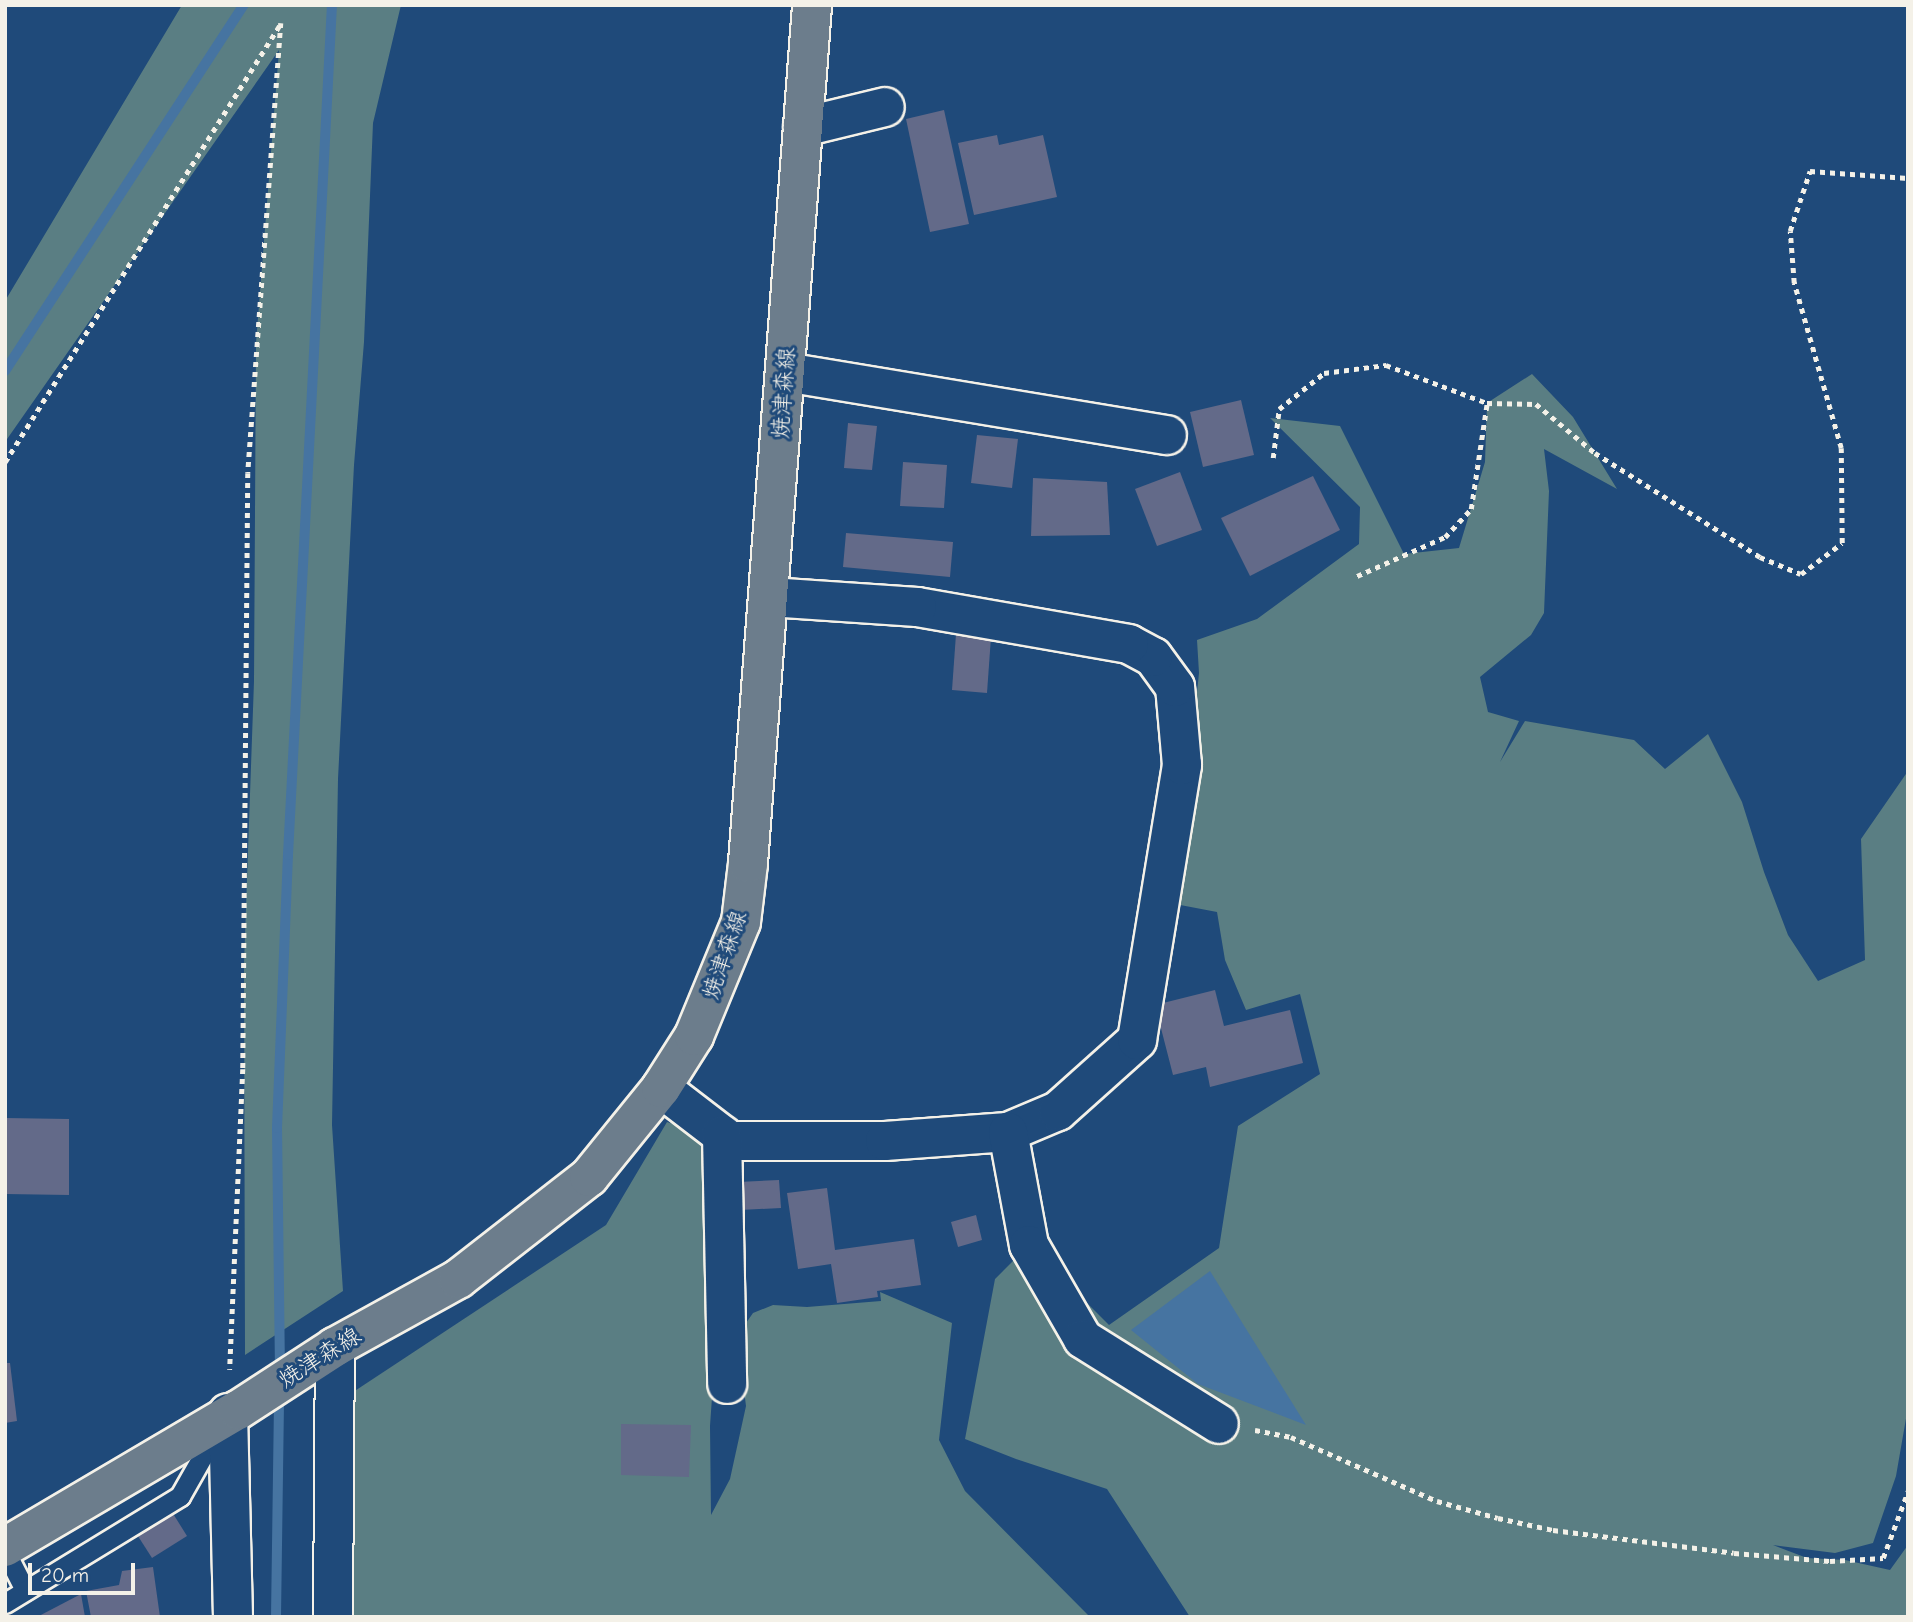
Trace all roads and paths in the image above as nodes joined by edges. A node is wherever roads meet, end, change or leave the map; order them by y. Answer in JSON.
{"nodes":[{"id":1,"x":812,"y":5,"type":"edge"},
{"id":2,"x":885,"y":107,"type":"dead end"},
{"id":3,"x":803,"y":127,"type":"junction"},
{"id":4,"x":1908,"y":178,"type":"edge"},
{"id":5,"x":786,"y":372,"type":"junction"},
{"id":6,"x":1488,"y":403,"type":"junction"},
{"id":7,"x":1167,"y":435,"type":"dead end"},
{"id":8,"x":1273,"y":458,"type":"dead end"},
{"id":9,"x":5,"y":462,"type":"edge"},
{"id":10,"x":1357,"y":576,"type":"dead end"},
{"id":11,"x":769,"y":597,"type":"junction"},
{"id":12,"x":661,"y":1088,"type":"junction"},
{"id":13,"x":1008,"y":1132,"type":"junction"},
{"id":14,"x":722,"y":1135,"type":"junction"},
{"id":15,"x":335,"y":1347,"type":"junction"},
{"id":16,"x":727,"y":1384,"type":"dead end"},
{"id":17,"x":233,"y":1411,"type":"junction"},
{"id":18,"x":1219,"y":1424,"type":"joint"},
{"id":19,"x":1908,"y":1490,"type":"edge"},
{"id":20,"x":5,"y":1549,"type":"edge"},
{"id":21,"x":25,"y":1590,"type":"junction"},
{"id":22,"x":5,"y":1603,"type":"edge"},
{"id":23,"x":233,"y":1617,"type":"edge"},
{"id":24,"x":333,"y":1617,"type":"edge"}],
"edges":[{"from":1,"to":3,"type":"main road","name":"焼津森線"},
{"from":2,"to":3,"type":"street"},
{"from":3,"to":5,"type":"main road","name":"焼津森線"},
{"from":4,"to":6,"type":"path"},
{"from":5,"to":7,"type":"street"},
{"from":5,"to":11,"type":"main road","name":"焼津森線"},
{"from":6,"to":8,"type":"path"},
{"from":6,"to":10,"type":"path"},
{"from":9,"to":17,"type":"path"},
{"from":11,"to":12,"type":"main road","name":"焼津森線"},
{"from":11,"to":13,"type":"street"},
{"from":12,"to":14,"type":"street"},
{"from":12,"to":15,"type":"main road","name":"焼津森線"},
{"from":13,"to":14,"type":"street"},
{"from":13,"to":18,"type":"street"},
{"from":14,"to":16,"type":"street"},
{"from":15,"to":17,"type":"main road","name":"焼津森線"},
{"from":15,"to":24,"type":"street"},
{"from":17,"to":20,"type":"main road","name":"焼津森線"},
{"from":17,"to":21,"type":"lane"},
{"from":17,"to":23,"type":"street"},
{"from":18,"to":19,"type":"path"},
{"from":20,"to":21,"type":"lane"},
{"from":21,"to":22,"type":"lane"}]}
